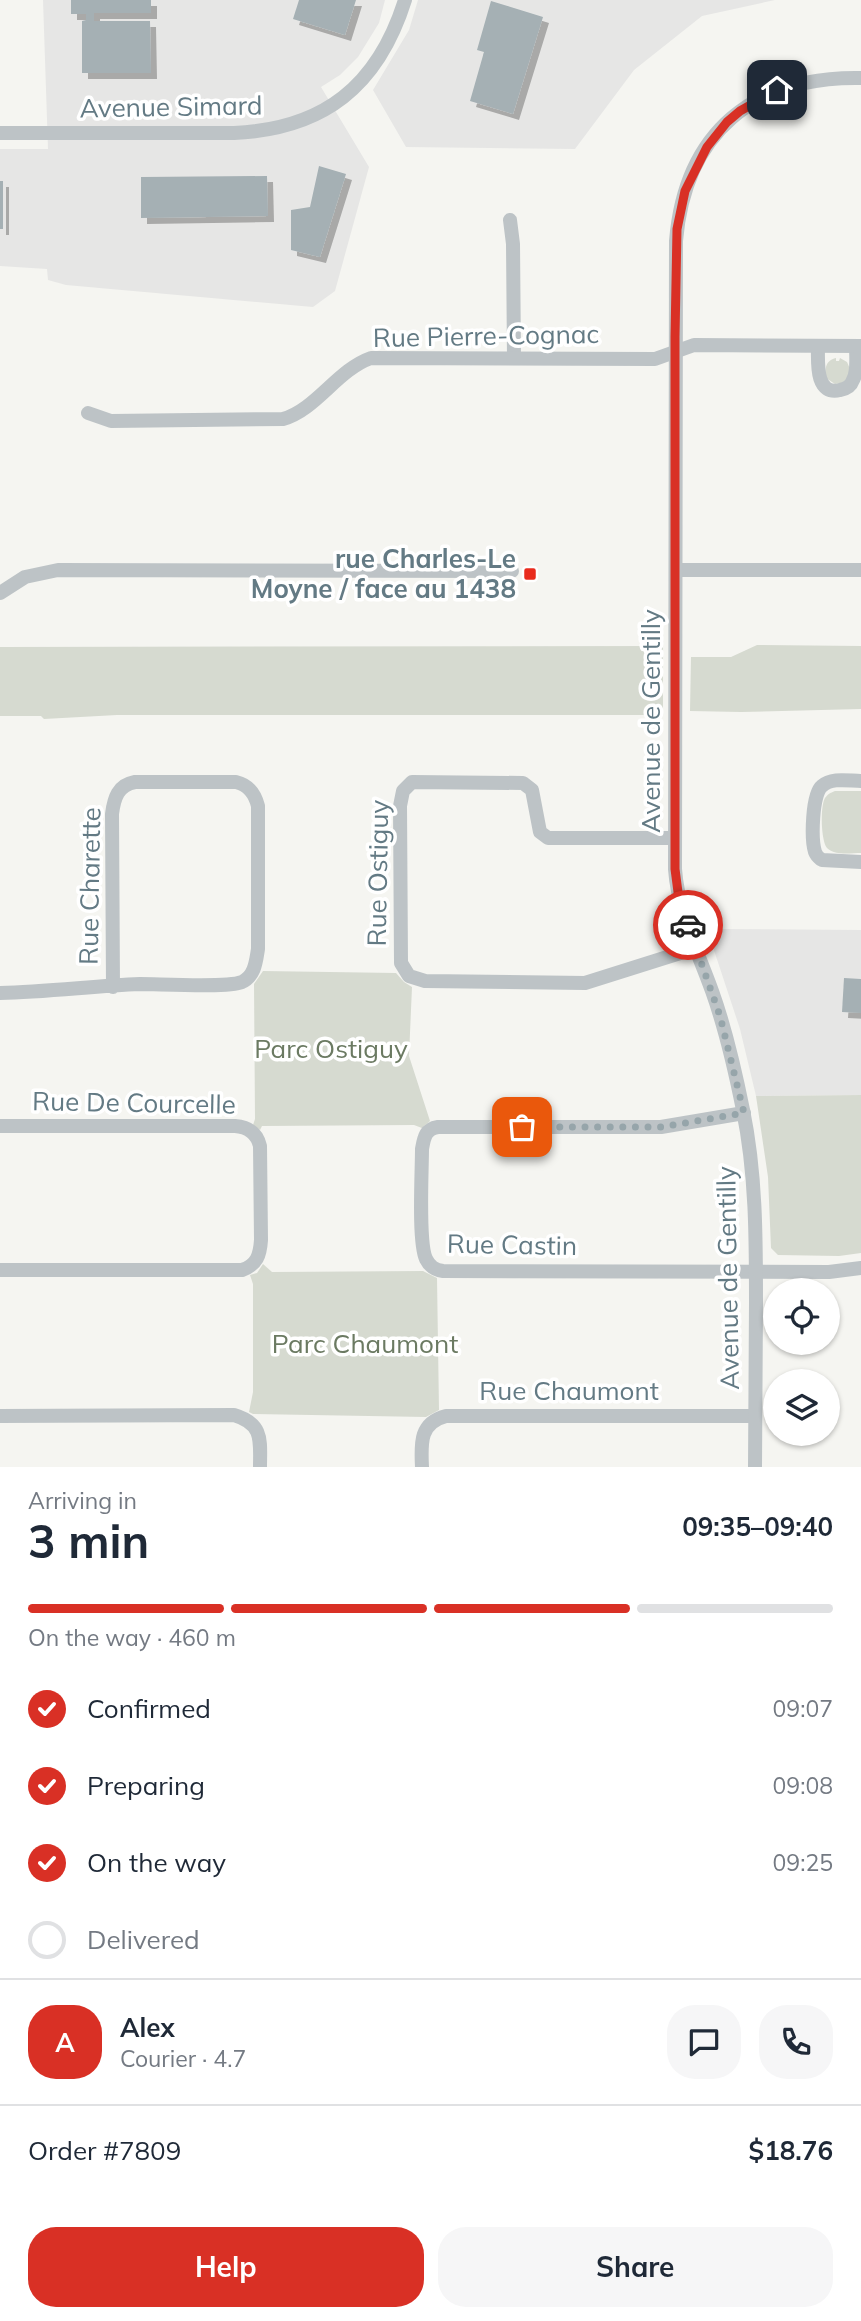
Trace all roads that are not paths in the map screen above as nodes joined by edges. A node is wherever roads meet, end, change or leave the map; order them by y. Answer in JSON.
{"nodes":[{"id":1,"x":405,"y":0,"type":"edge"},
{"id":2,"x":861,"y":78,"type":"edge"},
{"id":3,"x":0,"y":133,"type":"edge"},
{"id":4,"x":510,"y":220,"type":"dead end"},
{"id":5,"x":858,"y":346,"type":"edge"},
{"id":6,"x":818,"y":347,"type":"junction"},
{"id":7,"x":676,"y":350,"type":"junction"},
{"id":8,"x":514,"y":358,"type":"junction"},
{"id":9,"x":88,"y":413,"type":"dead end"},
{"id":10,"x":512,"y":570,"type":"dead end"},
{"id":11,"x":676,"y":570,"type":"junction"},
{"id":12,"x":861,"y":570,"type":"edge"},
{"id":13,"x":0,"y":593,"type":"edge"},
{"id":14,"x":861,"y":781,"type":"edge"},
{"id":15,"x":675,"y":838,"type":"junction"},
{"id":16,"x":861,"y":862,"type":"edge"},
{"id":17,"x":696,"y":948,"type":"junction"},
{"id":18,"x":113,"y":987,"type":"junction"},
{"id":19,"x":0,"y":993,"type":"edge"},
{"id":20,"x":744,"y":1113,"type":"junction"},
{"id":21,"x":0,"y":1126,"type":"edge"},
{"id":22,"x":861,"y":1268,"type":"edge"},
{"id":23,"x":0,"y":1270,"type":"edge"},
{"id":24,"x":756,"y":1270,"type":"junction"},
{"id":25,"x":0,"y":1416,"type":"edge"},
{"id":26,"x":755,"y":1416,"type":"junction"},
{"id":27,"x":260,"y":1467,"type":"edge"},
{"id":28,"x":422,"y":1467,"type":"edge"},
{"id":29,"x":755,"y":1467,"type":"edge"}],
"edges":[{"from":1,"to":3,"type":"street","name":"Avenue Simard"},
{"from":2,"to":7,"type":"street","name":"Avenue de Gentilly"},
{"from":4,"to":8,"type":"street"},
{"from":5,"to":6,"type":"street","name":"Rue Pierre-Cognac"},
{"from":5,"to":6,"type":"street","name":"Rue Pierre-Cognac"},
{"from":6,"to":7,"type":"street","name":"Rue Pierre-Cognac"},
{"from":7,"to":8,"type":"street","name":"Rue Pierre-Cognac"},
{"from":7,"to":11,"type":"street","name":"Avenue de Gentilly"},
{"from":8,"to":9,"type":"street","name":"Rue Pierre-Cognac"},
{"from":10,"to":13,"type":"street"},
{"from":11,"to":12,"type":"street"},
{"from":11,"to":15,"type":"street","name":"Avenue de Gentilly"},
{"from":14,"to":16,"type":"street"},
{"from":15,"to":17,"type":"street","name":"Avenue de Gentilly"},
{"from":15,"to":17,"type":"street","name":"Rue Ostiguy"},
{"from":17,"to":20,"type":"street","name":"Avenue de Gentilly"},
{"from":18,"to":18,"type":"street","name":"Rue Charette"},
{"from":18,"to":19,"type":"street","name":"Rue Charette"},
{"from":20,"to":24,"type":"street","name":"Avenue de Gentilly"},
{"from":20,"to":24,"type":"street","name":"Rue Castin"},
{"from":21,"to":23,"type":"street","name":"Rue De Courcelle"},
{"from":22,"to":24,"type":"street"},
{"from":24,"to":26,"type":"street","name":"Avenue de Gentilly"},
{"from":25,"to":27,"type":"street"},
{"from":26,"to":28,"type":"street","name":"Rue Chaumont"},
{"from":26,"to":29,"type":"street","name":"Avenue de Gentilly"}]}
